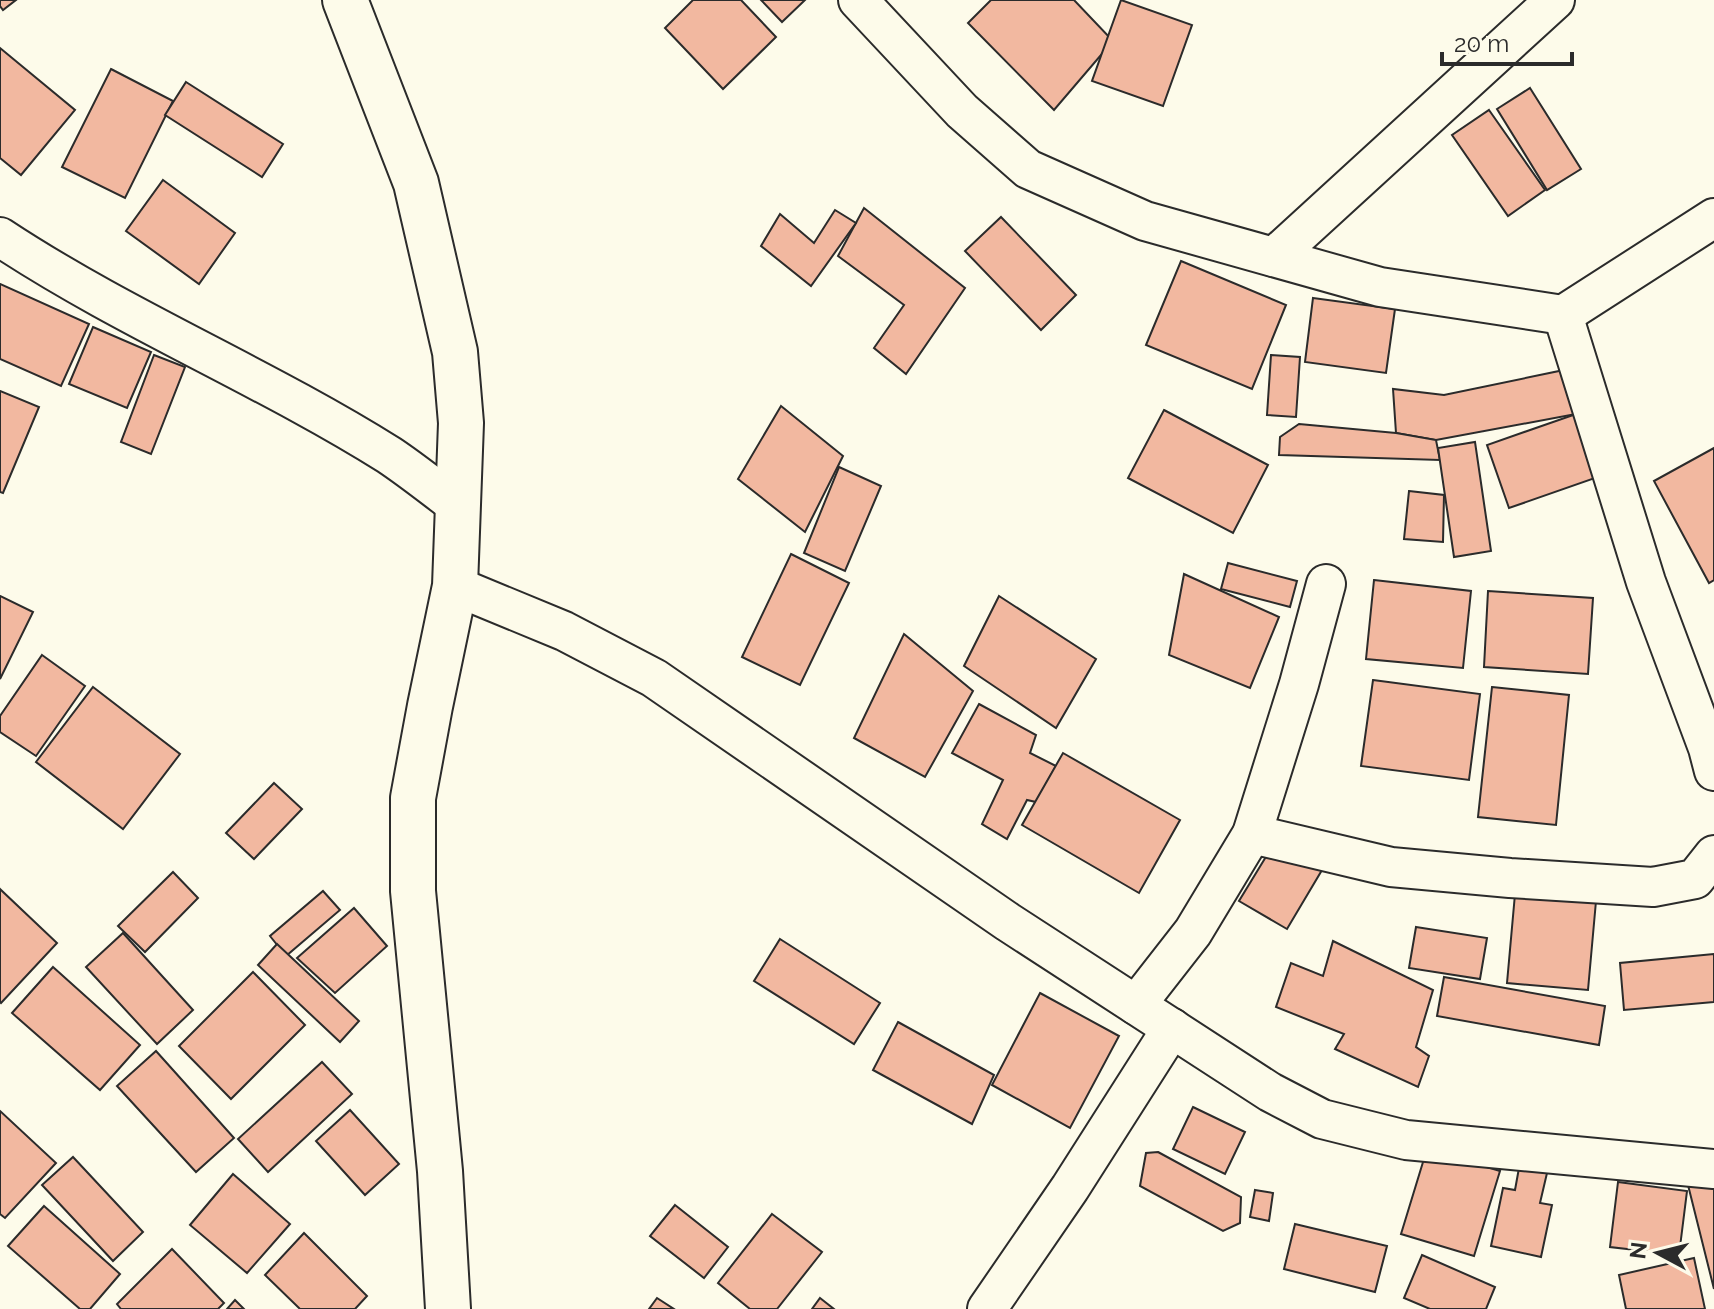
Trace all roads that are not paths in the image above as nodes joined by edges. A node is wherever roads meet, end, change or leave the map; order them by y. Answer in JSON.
{"nodes":[{"id":1,"x":345,"y":0,"type":"edge"},
{"id":2,"x":858,"y":0,"type":"edge"},
{"id":3,"x":1555,"y":0,"type":"edge"},
{"id":4,"x":1714,"y":218,"type":"edge"},
{"id":5,"x":0,"y":237,"type":"edge"},
{"id":6,"x":1274,"y":257,"type":"junction"},
{"id":7,"x":1563,"y":315,"type":"junction"},
{"id":8,"x":458,"y":506,"type":"junction"},
{"id":9,"x":1326,"y":584,"type":"dead end"},
{"id":10,"x":455,"y":586,"type":"junction"},
{"id":11,"x":1712,"y":756,"type":"edge"},
{"id":12,"x":1252,"y":834,"type":"junction"},
{"id":13,"x":1714,"y":855,"type":"edge"},
{"id":14,"x":1136,"y":1005,"type":"junction"},
{"id":15,"x":1172,"y":1028,"type":"junction"},
{"id":16,"x":1714,"y":1169,"type":"edge"},
{"id":17,"x":448,"y":1309,"type":"edge"},
{"id":18,"x":987,"y":1309,"type":"edge"}],
"edges":[{"from":1,"to":8,"type":"street"},
{"from":2,"to":6,"type":"street"},
{"from":3,"to":6,"type":"street"},
{"from":4,"to":7,"type":"street"},
{"from":5,"to":8,"type":"street"},
{"from":6,"to":7,"type":"street"},
{"from":7,"to":11,"type":"street"},
{"from":8,"to":10,"type":"street"},
{"from":9,"to":12,"type":"street"},
{"from":10,"to":14,"type":"street"},
{"from":10,"to":17,"type":"street"},
{"from":12,"to":13,"type":"street"},
{"from":12,"to":14,"type":"street"},
{"from":14,"to":15,"type":"street"},
{"from":15,"to":16,"type":"street"},
{"from":15,"to":18,"type":"street"}]}
